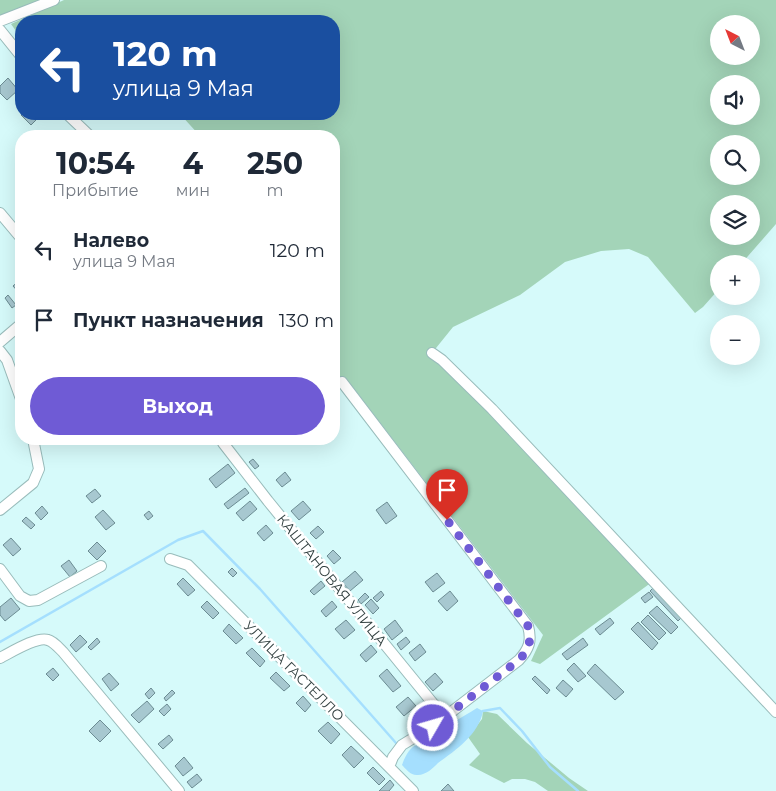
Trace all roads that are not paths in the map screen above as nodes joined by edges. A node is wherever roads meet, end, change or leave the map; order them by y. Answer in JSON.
{"nodes":[{"id":1,"x":54,"y":0,"type":"edge"},
{"id":2,"x":15,"y":15,"type":"edge"},
{"id":3,"x":15,"y":15,"type":"edge"},
{"id":4,"x":0,"y":21,"type":"edge"},
{"id":5,"x":0,"y":30,"type":"edge"},
{"id":6,"x":15,"y":49,"type":"edge"},
{"id":7,"x":73,"y":120,"type":"edge"},
{"id":8,"x":84,"y":130,"type":"edge"},
{"id":9,"x":0,"y":213,"type":"edge"},
{"id":10,"x":15,"y":231,"type":"edge"},
{"id":11,"x":15,"y":329,"type":"edge"},
{"id":12,"x":0,"y":342,"type":"edge"},
{"id":13,"x":0,"y":351,"type":"edge"},
{"id":14,"x":432,"y":353,"type":"dead end"},
{"id":15,"x":15,"y":382,"type":"edge"},
{"id":16,"x":342,"y":382,"type":"dead end"},
{"id":17,"x":34,"y":445,"type":"edge"},
{"id":18,"x":225,"y":445,"type":"edge"},
{"id":19,"x":0,"y":510,"type":"edge"},
{"id":20,"x":170,"y":559,"type":"dead end"},
{"id":21,"x":101,"y":566,"type":"dead end"},
{"id":22,"x":0,"y":569,"type":"edge"},
{"id":23,"x":0,"y":658,"type":"edge"},
{"id":24,"x":776,"y":712,"type":"edge"},
{"id":25,"x":444,"y":717,"type":"junction"},
{"id":26,"x":390,"y":767,"type":"junction"},
{"id":27,"x":179,"y":791,"type":"edge"},
{"id":28,"x":413,"y":791,"type":"edge"}],
"edges":[{"from":1,"to":2,"type":"street"},
{"from":3,"to":4,"type":"street"},
{"from":5,"to":6,"type":"street"},
{"from":7,"to":8,"type":"street"},
{"from":9,"to":10,"type":"street"},
{"from":11,"to":12,"type":"street"},
{"from":13,"to":15,"type":"street"},
{"from":14,"to":24,"type":"street"},
{"from":16,"to":25,"type":"street"},
{"from":17,"to":19,"type":"street"},
{"from":18,"to":25,"type":"street","name":"КАШТАНОВАЯ УЛИЦА"},
{"from":20,"to":26,"type":"street","name":"УЛИЦА ГАСТЕЛЛО"},
{"from":21,"to":22,"type":"street"},
{"from":23,"to":27,"type":"street"},
{"from":25,"to":26,"type":"street"},
{"from":26,"to":28,"type":"street","name":"УЛИЦА ГАСТЕЛЛО"}]}
